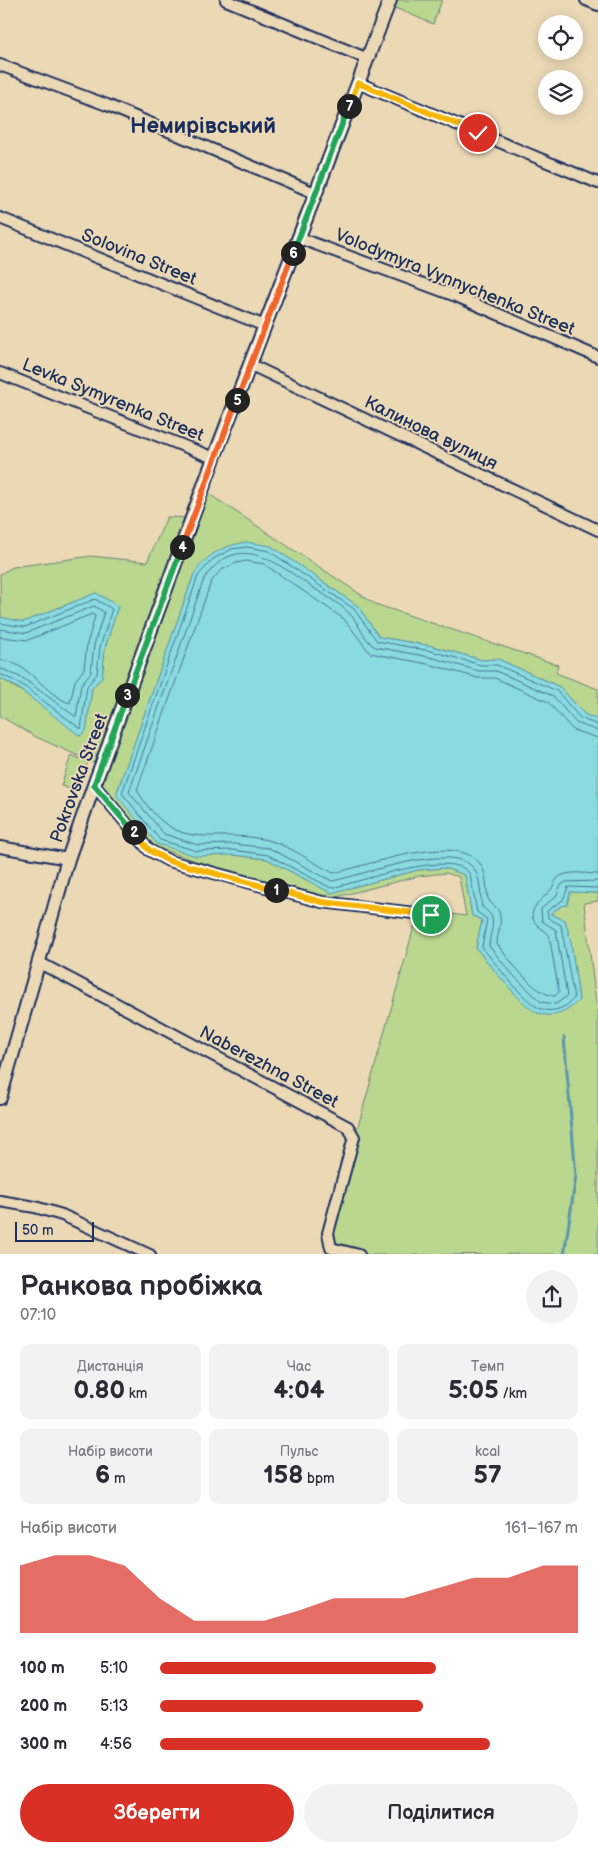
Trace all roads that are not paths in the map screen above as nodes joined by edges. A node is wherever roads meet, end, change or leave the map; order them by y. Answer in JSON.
{"nodes":[{"id":1,"x":226,"y":0,"type":"edge"},
{"id":2,"x":390,"y":0,"type":"edge"},
{"id":3,"x":586,"y":0,"type":"edge"},
{"id":4,"x":598,"y":5,"type":"edge"},
{"id":5,"x":368,"y":59,"type":"junction"},
{"id":6,"x":0,"y":65,"type":"edge"},
{"id":7,"x":358,"y":83,"type":"junction"},
{"id":8,"x":598,"y":183,"type":"edge"},
{"id":9,"x":315,"y":194,"type":"junction"},
{"id":10,"x":0,"y":218,"type":"edge"},
{"id":11,"x":299,"y":238,"type":"junction"},
{"id":12,"x":265,"y":326,"type":"junction"},
{"id":13,"x":598,"y":357,"type":"edge"},
{"id":14,"x":251,"y":365,"type":"junction"},
{"id":15,"x":0,"y":373,"type":"edge"},
{"id":16,"x":214,"y":458,"type":"junction"},
{"id":17,"x":598,"y":530,"type":"edge"},
{"id":18,"x":94,"y":785,"type":"junction"},
{"id":19,"x":0,"y":847,"type":"edge"},
{"id":20,"x":68,"y":859,"type":"junction"},
{"id":21,"x":431,"y":915,"type":"dead end"},
{"id":22,"x":38,"y":962,"type":"junction"},
{"id":23,"x":0,"y":1098,"type":"edge"},
{"id":24,"x":0,"y":1201,"type":"edge"},
{"id":25,"x":150,"y":1254,"type":"edge"},
{"id":26,"x":359,"y":1254,"type":"edge"}],
"edges":[{"from":1,"to":5,"type":"street"},
{"from":2,"to":5,"type":"street","name":"Pokrovska Street"},
{"from":3,"to":4,"type":"street"},
{"from":5,"to":7,"type":"street","name":"Pokrovska Street"},
{"from":6,"to":9,"type":"street"},
{"from":7,"to":8,"type":"street"},
{"from":7,"to":9,"type":"street","name":"Pokrovska Street"},
{"from":9,"to":11,"type":"street","name":"Pokrovska Street"},
{"from":10,"to":12,"type":"street","name":"Solovina Street"},
{"from":11,"to":12,"type":"street","name":"Pokrovska Street"},
{"from":11,"to":13,"type":"street","name":"Volodymyra Vynnychenka Street"},
{"from":12,"to":14,"type":"street","name":"Pokrovska Street"},
{"from":14,"to":16,"type":"street","name":"Pokrovska Street"},
{"from":14,"to":17,"type":"street","name":"Калинова вулиця"},
{"from":15,"to":16,"type":"street","name":"Levka Symyrenka Street"},
{"from":16,"to":18,"type":"street","name":"Pokrovska Street"},
{"from":18,"to":20,"type":"street","name":"Pokrovska Street"},
{"from":18,"to":21,"type":"street"},
{"from":19,"to":20,"type":"street"},
{"from":20,"to":22,"type":"street","name":"Pokrovska Street"},
{"from":22,"to":23,"type":"street","name":"Pokrovska Street"},
{"from":22,"to":26,"type":"street","name":"Naberezhna Street"},
{"from":24,"to":25,"type":"street"}]}
